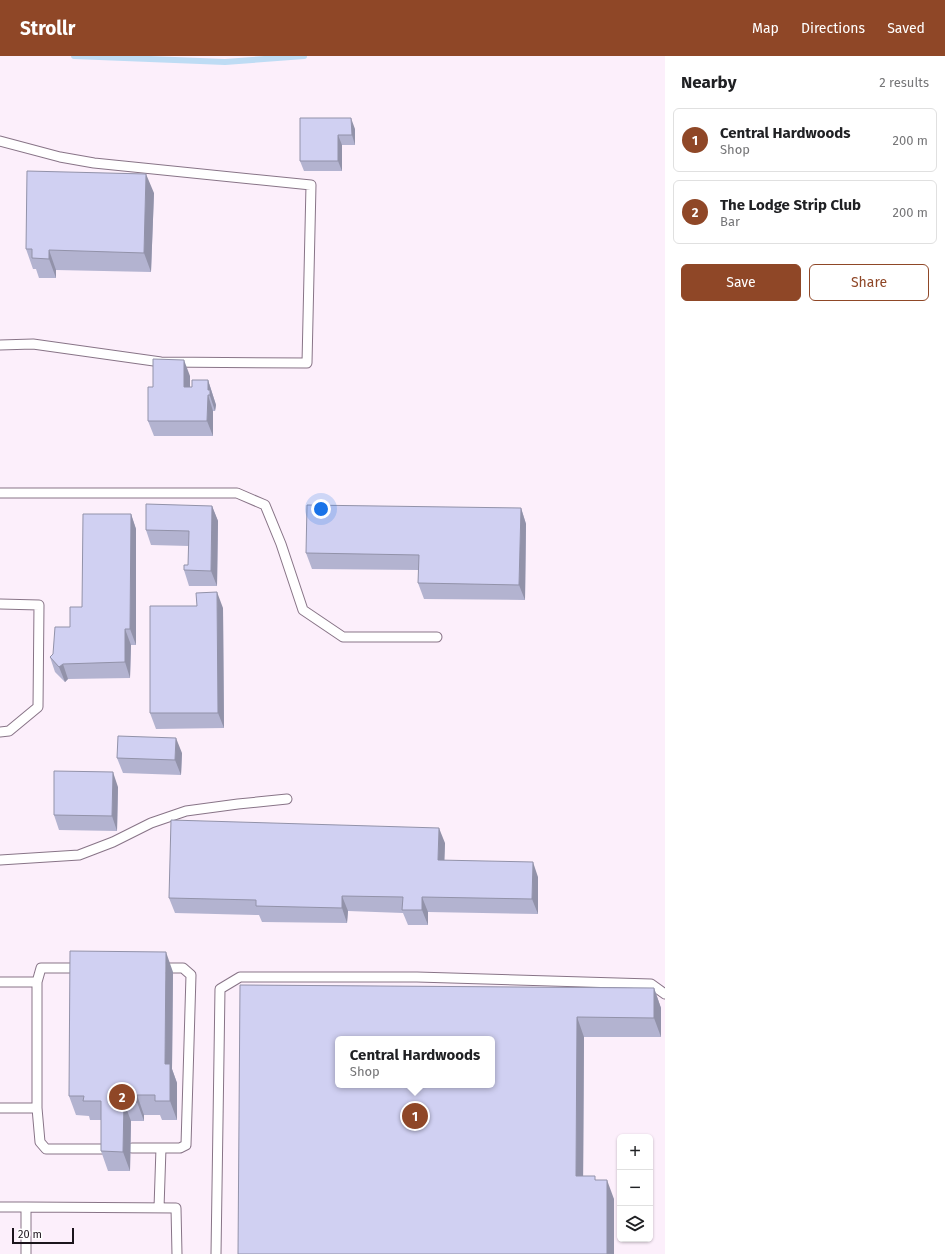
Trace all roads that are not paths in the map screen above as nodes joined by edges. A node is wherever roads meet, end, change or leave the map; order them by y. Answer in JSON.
{"nodes":[{"id":1,"x":0,"y":141,"type":"edge"},
{"id":2,"x":0,"y":345,"type":"edge"},
{"id":3,"x":0,"y":493,"type":"edge"},
{"id":4,"x":0,"y":604,"type":"edge"},
{"id":5,"x":437,"y":637,"type":"dead end"},
{"id":6,"x":0,"y":732,"type":"edge"},
{"id":7,"x":287,"y":799,"type":"dead end"},
{"id":8,"x":0,"y":860,"type":"edge"},
{"id":9,"x":88,"y":968,"type":"edge"},
{"id":10,"x":152,"y":968,"type":"edge"},
{"id":11,"x":0,"y":982,"type":"edge"},
{"id":12,"x":37,"y":982,"type":"junction"},
{"id":13,"x":665,"y":994,"type":"edge"},
{"id":14,"x":0,"y":1108,"type":"edge"},
{"id":15,"x":38,"y":1108,"type":"junction"},
{"id":16,"x":132,"y":1148,"type":"dead end"},
{"id":17,"x":161,"y":1148,"type":"junction"},
{"id":18,"x":108,"y":1149,"type":"edge"},
{"id":19,"x":0,"y":1207,"type":"edge"},
{"id":20,"x":26,"y":1207,"type":"junction"},
{"id":21,"x":159,"y":1208,"type":"junction"},
{"id":22,"x":26,"y":1254,"type":"edge"},
{"id":23,"x":177,"y":1254,"type":"edge"},
{"id":24,"x":216,"y":1254,"type":"edge"}],
"edges":[{"from":1,"to":2,"type":"lane"},
{"from":3,"to":5,"type":"lane"},
{"from":4,"to":6,"type":"lane"},
{"from":7,"to":8,"type":"lane"},
{"from":9,"to":12,"type":"lane"},
{"from":10,"to":17,"type":"lane"},
{"from":11,"to":12,"type":"lane"},
{"from":12,"to":15,"type":"lane"},
{"from":13,"to":24,"type":"lane"},
{"from":14,"to":15,"type":"lane"},
{"from":15,"to":18,"type":"lane"},
{"from":16,"to":17,"type":"lane"},
{"from":17,"to":21,"type":"lane"},
{"from":19,"to":20,"type":"lane"},
{"from":20,"to":21,"type":"lane"},
{"from":20,"to":22,"type":"lane"},
{"from":21,"to":23,"type":"lane"}]}
